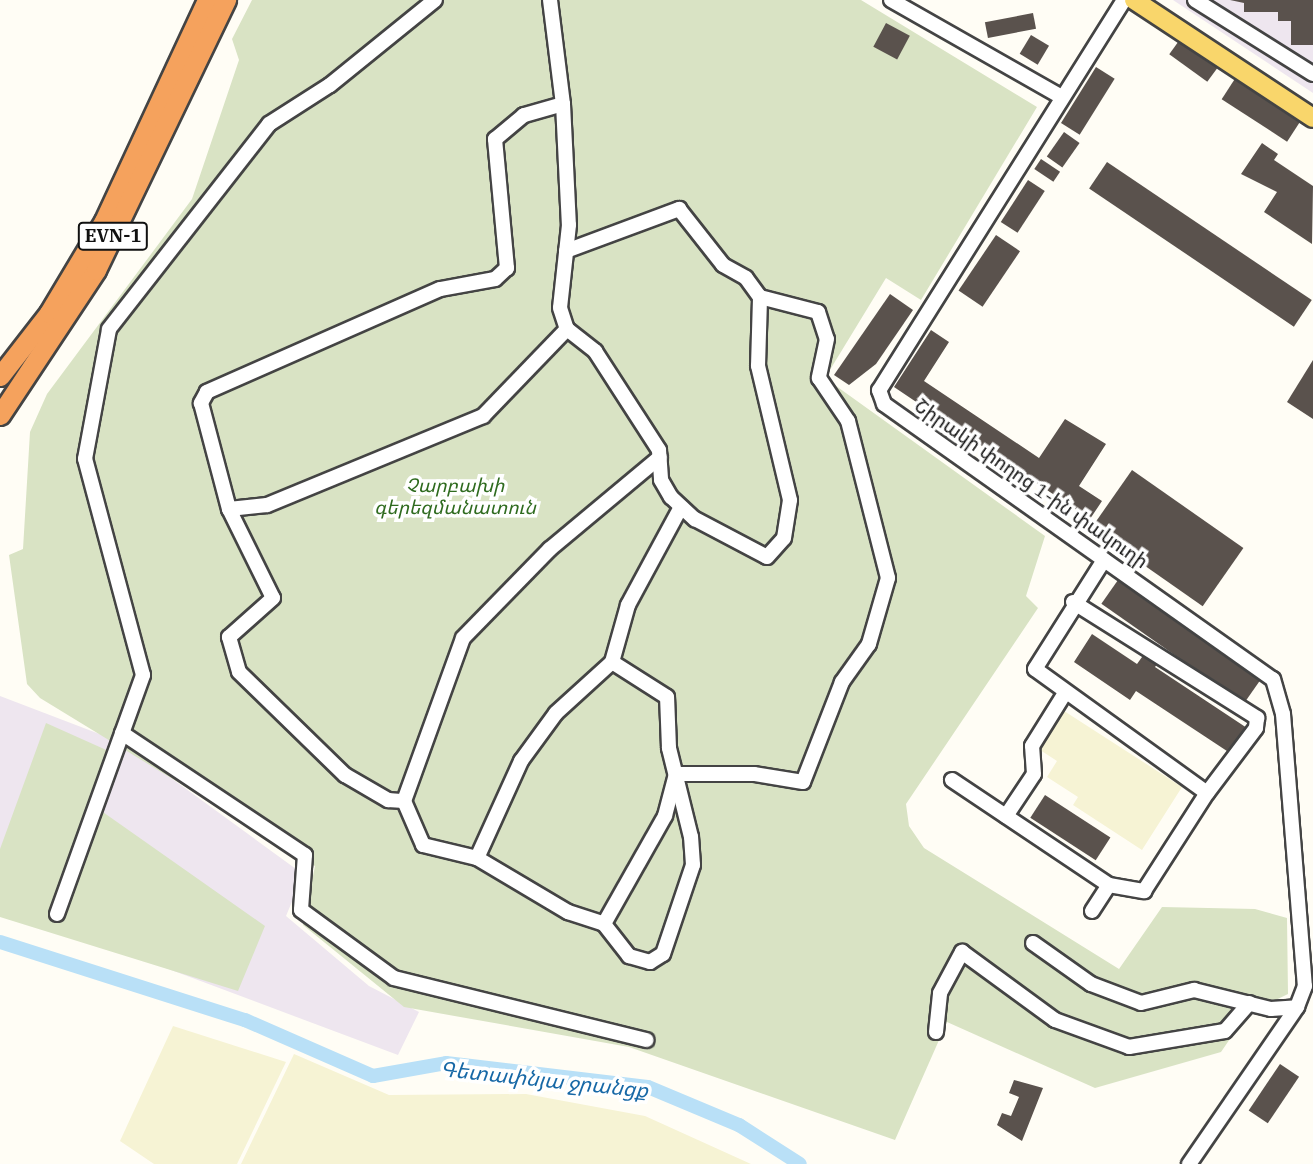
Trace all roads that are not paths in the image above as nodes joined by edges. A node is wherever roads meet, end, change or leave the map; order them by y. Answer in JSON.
{"nodes":[{"id":1,"x":207,"y":0,"type":"edge"},
{"id":2,"x":226,"y":0,"type":"edge"},
{"id":3,"x":435,"y":0,"type":"edge"},
{"id":4,"x":550,"y":0,"type":"edge"},
{"id":5,"x":891,"y":0,"type":"edge"},
{"id":6,"x":1124,"y":0,"type":"edge"},
{"id":7,"x":1134,"y":0,"type":"edge"},
{"id":8,"x":1145,"y":0,"type":"edge"},
{"id":9,"x":1195,"y":0,"type":"edge"},
{"id":10,"x":1313,"y":74,"type":"edge"},
{"id":11,"x":1062,"y":97,"type":"junction"},
{"id":12,"x":563,"y":104,"type":"junction"},
{"id":13,"x":1313,"y":112,"type":"edge"},
{"id":14,"x":1313,"y":118,"type":"edge"},
{"id":15,"x":566,"y":251,"type":"junction"},
{"id":16,"x":760,"y":297,"type":"junction"},
{"id":17,"x":567,"y":329,"type":"junction"},
{"id":18,"x":0,"y":376,"type":"edge"},
{"id":19,"x":0,"y":415,"type":"edge"},
{"id":20,"x":660,"y":457,"type":"junction"},
{"id":21,"x":681,"y":507,"type":"junction"},
{"id":22,"x":229,"y":509,"type":"junction"},
{"id":23,"x":1104,"y":560,"type":"junction"},
{"id":24,"x":1073,"y":602,"type":"junction"},
{"id":25,"x":612,"y":662,"type":"junction"},
{"id":26,"x":1065,"y":693,"type":"junction"},
{"id":27,"x":122,"y":733,"type":"junction"},
{"id":28,"x":678,"y":773,"type":"junction"},
{"id":29,"x":952,"y":779,"type":"dead end"},
{"id":30,"x":1207,"y":793,"type":"junction"},
{"id":31,"x":404,"y":801,"type":"junction"},
{"id":32,"x":1006,"y":816,"type":"junction"},
{"id":33,"x":477,"y":858,"type":"junction"},
{"id":34,"x":1109,"y":885,"type":"junction"},
{"id":35,"x":1091,"y":911,"type":"dead end"},
{"id":36,"x":57,"y":914,"type":"dead end"},
{"id":37,"x":604,"y":924,"type":"junction"},
{"id":38,"x":1034,"y":943,"type":"dead end"},
{"id":39,"x":1309,"y":989,"type":"edge"},
{"id":40,"x":1249,"y":1003,"type":"junction"},
{"id":41,"x":1297,"y":1007,"type":"junction"},
{"id":42,"x":936,"y":1032,"type":"dead end"},
{"id":43,"x":648,"y":1040,"type":"dead end"},
{"id":44,"x":1189,"y":1164,"type":"edge"}],
"edges":[{"from":1,"to":18,"type":"highway","number":"EVN-1"},
{"from":2,"to":19,"type":"highway","number":"EVN-1"},
{"from":3,"to":27,"type":"lane"},
{"from":4,"to":12,"type":"lane"},
{"from":5,"to":11,"type":"lane"},
{"from":6,"to":11,"type":"lane","name":"Շիրակի փողոց 1-ին փակուղի"},
{"from":7,"to":14,"type":"main road"},
{"from":8,"to":13,"type":"main road"},
{"from":9,"to":10,"type":"lane"},
{"from":11,"to":23,"type":"lane","name":"Շիրակի փողոց 1-ին փակուղի"},
{"from":12,"to":15,"type":"lane"},
{"from":12,"to":22,"type":"lane"},
{"from":15,"to":16,"type":"lane"},
{"from":15,"to":17,"type":"lane"},
{"from":16,"to":21,"type":"lane"},
{"from":16,"to":28,"type":"lane"},
{"from":17,"to":20,"type":"lane"},
{"from":17,"to":22,"type":"lane"},
{"from":20,"to":21,"type":"lane"},
{"from":20,"to":31,"type":"lane"},
{"from":21,"to":25,"type":"lane"},
{"from":22,"to":31,"type":"lane"},
{"from":23,"to":24,"type":"lane"},
{"from":23,"to":39,"type":"lane","name":"Շիրակի փողոց 1-ին փակուղի"},
{"from":24,"to":26,"type":"lane"},
{"from":24,"to":30,"type":"lane"},
{"from":25,"to":28,"type":"lane"},
{"from":25,"to":33,"type":"lane"},
{"from":26,"to":30,"type":"lane"},
{"from":26,"to":32,"type":"lane"},
{"from":27,"to":36,"type":"lane"},
{"from":27,"to":43,"type":"lane"},
{"from":28,"to":37,"type":"lane"},
{"from":28,"to":37,"type":"lane"},
{"from":29,"to":32,"type":"lane"},
{"from":30,"to":34,"type":"lane"},
{"from":31,"to":33,"type":"lane"},
{"from":32,"to":34,"type":"lane"},
{"from":33,"to":37,"type":"lane"},
{"from":34,"to":35,"type":"lane"},
{"from":38,"to":40,"type":"lane"},
{"from":39,"to":41,"type":"lane","name":"Շիրակի փողոց 1-ին փակուղի"},
{"from":40,"to":41,"type":"lane"},
{"from":40,"to":42,"type":"lane"},
{"from":41,"to":44,"type":"lane","name":"Շիրակի փողոց 1-ին փակուղի"}]}
